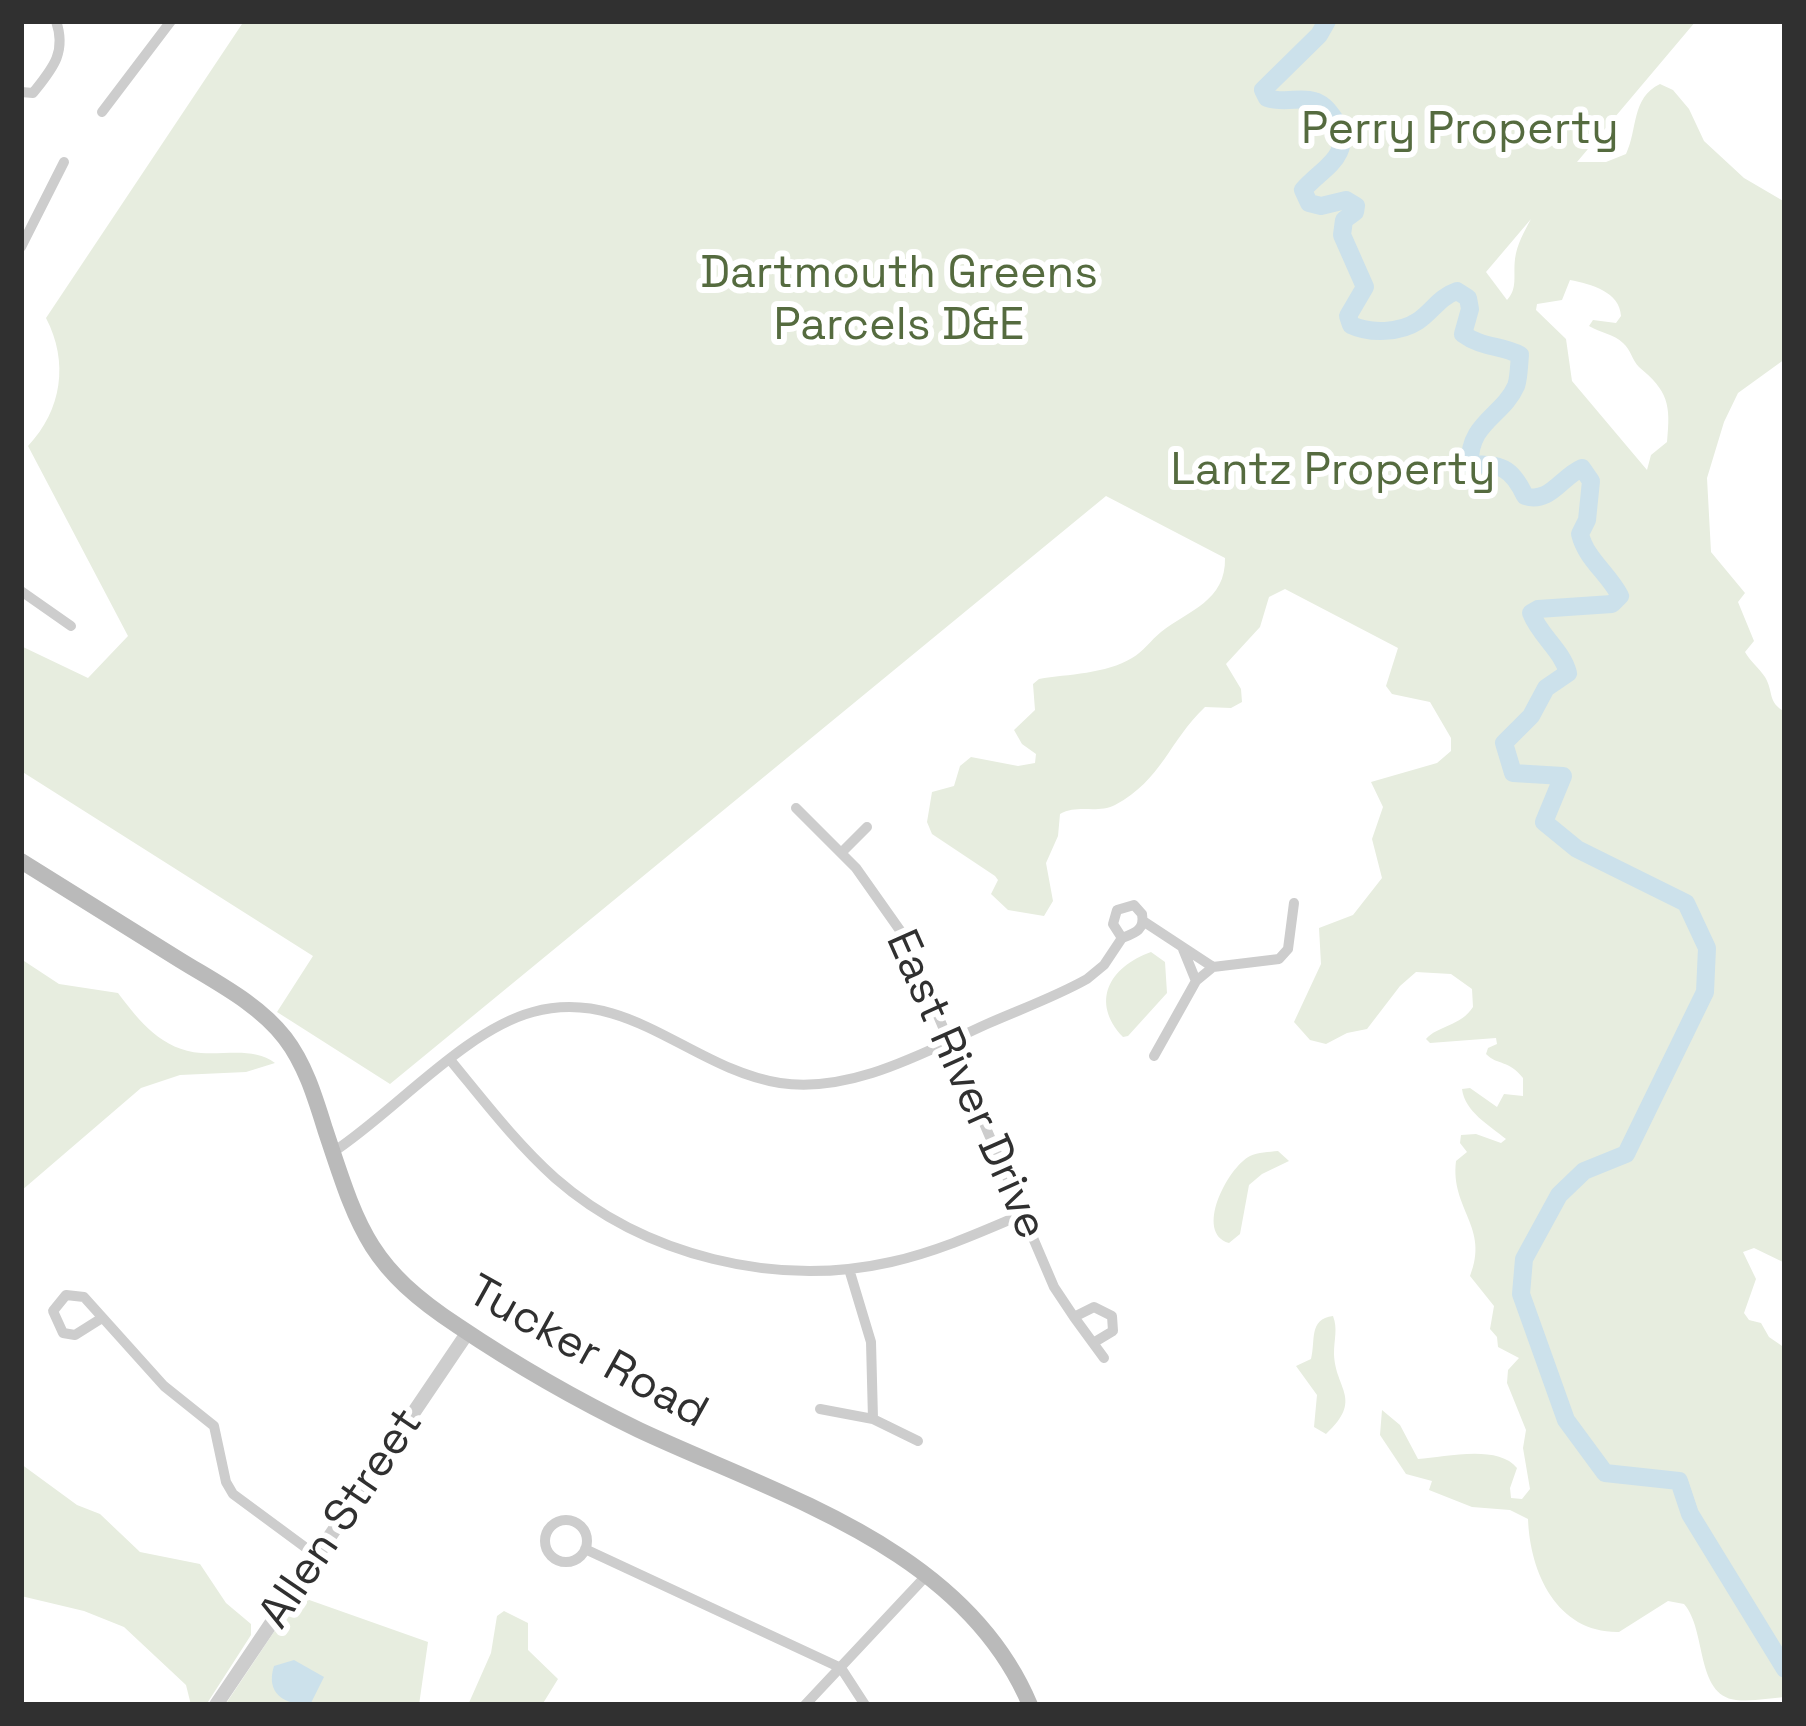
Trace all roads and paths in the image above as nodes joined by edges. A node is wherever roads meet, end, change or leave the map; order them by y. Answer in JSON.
{"nodes":[{"id":1,"x":56,"y":21,"type":"edge"},
{"id":2,"x":171,"y":21,"type":"edge"},
{"id":3,"x":21,"y":92,"type":"edge"},
{"id":4,"x":102,"y":112,"type":"dead end"},
{"id":5,"x":64,"y":162,"type":"dead end"},
{"id":6,"x":21,"y":247,"type":"edge"},
{"id":7,"x":21,"y":592,"type":"edge"},
{"id":8,"x":71,"y":626,"type":"dead end"},
{"id":9,"x":796,"y":808,"type":"dead end"},
{"id":10,"x":867,"y":827,"type":"dead end"},
{"id":11,"x":842,"y":852,"type":"junction"},
{"id":12,"x":21,"y":861,"type":"edge"},
{"id":13,"x":1294,"y":903,"type":"dead end"},
{"id":14,"x":1143,"y":921,"type":"junction"},
{"id":15,"x":1122,"y":938,"type":"junction"},
{"id":16,"x":1183,"y":949,"type":"junction"},
{"id":17,"x":1213,"y":967,"type":"junction"},
{"id":18,"x":1196,"y":981,"type":"junction"},
{"id":19,"x":949,"y":1042,"type":"junction"},
{"id":20,"x":1154,"y":1056,"type":"dead end"},
{"id":21,"x":451,"y":1060,"type":"junction"},
{"id":22,"x":333,"y":1152,"type":"junction"},
{"id":23,"x":1021,"y":1215,"type":"junction"},
{"id":24,"x":850,"y":1269,"type":"junction"},
{"id":25,"x":1074,"y":1317,"type":"junction"},
{"id":26,"x":102,"y":1318,"type":"junction"},
{"id":27,"x":467,"y":1332,"type":"junction"},
{"id":28,"x":1093,"y":1343,"type":"junction"},
{"id":29,"x":1104,"y":1358,"type":"dead end"},
{"id":30,"x":820,"y":1409,"type":"dead end"},
{"id":31,"x":873,"y":1419,"type":"junction"},
{"id":32,"x":918,"y":1441,"type":"dead end"},
{"id":33,"x":585,"y":1550,"type":"dead end"},
{"id":34,"x":316,"y":1556,"type":"junction"},
{"id":35,"x":926,"y":1576,"type":"junction"},
{"id":36,"x":841,"y":1667,"type":"junction"},
{"id":37,"x":217,"y":1705,"type":"edge"},
{"id":38,"x":805,"y":1705,"type":"edge"},
{"id":39,"x":865,"y":1705,"type":"edge"},
{"id":40,"x":1030,"y":1705,"type":"edge"}],
"edges":[{"from":1,"to":3,"type":"street"},
{"from":2,"to":4,"type":"street"},
{"from":5,"to":6,"type":"street"},
{"from":7,"to":8,"type":"street"},
{"from":9,"to":11,"type":"street","name":"East River Drive"},
{"from":10,"to":11,"type":"street"},
{"from":11,"to":19,"type":"street","name":"East River Drive"},
{"from":12,"to":22,"type":"main road","name":"Tucker Road"},
{"from":13,"to":17,"type":"street"},
{"from":14,"to":15,"type":"street"},
{"from":14,"to":15,"type":"street"},
{"from":14,"to":16,"type":"street"},
{"from":15,"to":19,"type":"street"},
{"from":16,"to":17,"type":"street"},
{"from":16,"to":18,"type":"street"},
{"from":17,"to":18,"type":"street"},
{"from":18,"to":20,"type":"street"},
{"from":19,"to":21,"type":"street"},
{"from":19,"to":23,"type":"street","name":"East River Drive"},
{"from":21,"to":22,"type":"street"},
{"from":21,"to":24,"type":"street"},
{"from":22,"to":27,"type":"main road","name":"Tucker Road"},
{"from":23,"to":24,"type":"street"},
{"from":23,"to":25,"type":"street","name":"East River Drive"},
{"from":24,"to":31,"type":"street"},
{"from":25,"to":28,"type":"street","name":"East River Drive"},
{"from":25,"to":28,"type":"street"},
{"from":26,"to":26,"type":"street"},
{"from":26,"to":34,"type":"street"},
{"from":27,"to":34,"type":"street","name":"Allen Street"},
{"from":27,"to":35,"type":"main road","name":"Tucker Road"},
{"from":28,"to":29,"type":"street","name":"East River Drive"},
{"from":30,"to":31,"type":"street"},
{"from":31,"to":32,"type":"street"},
{"from":33,"to":36,"type":"street"},
{"from":34,"to":37,"type":"street","name":"Allen Street"},
{"from":35,"to":36,"type":"street"},
{"from":35,"to":40,"type":"main road","name":"Tucker Road"},
{"from":36,"to":38,"type":"street"},
{"from":36,"to":39,"type":"street"}]}
